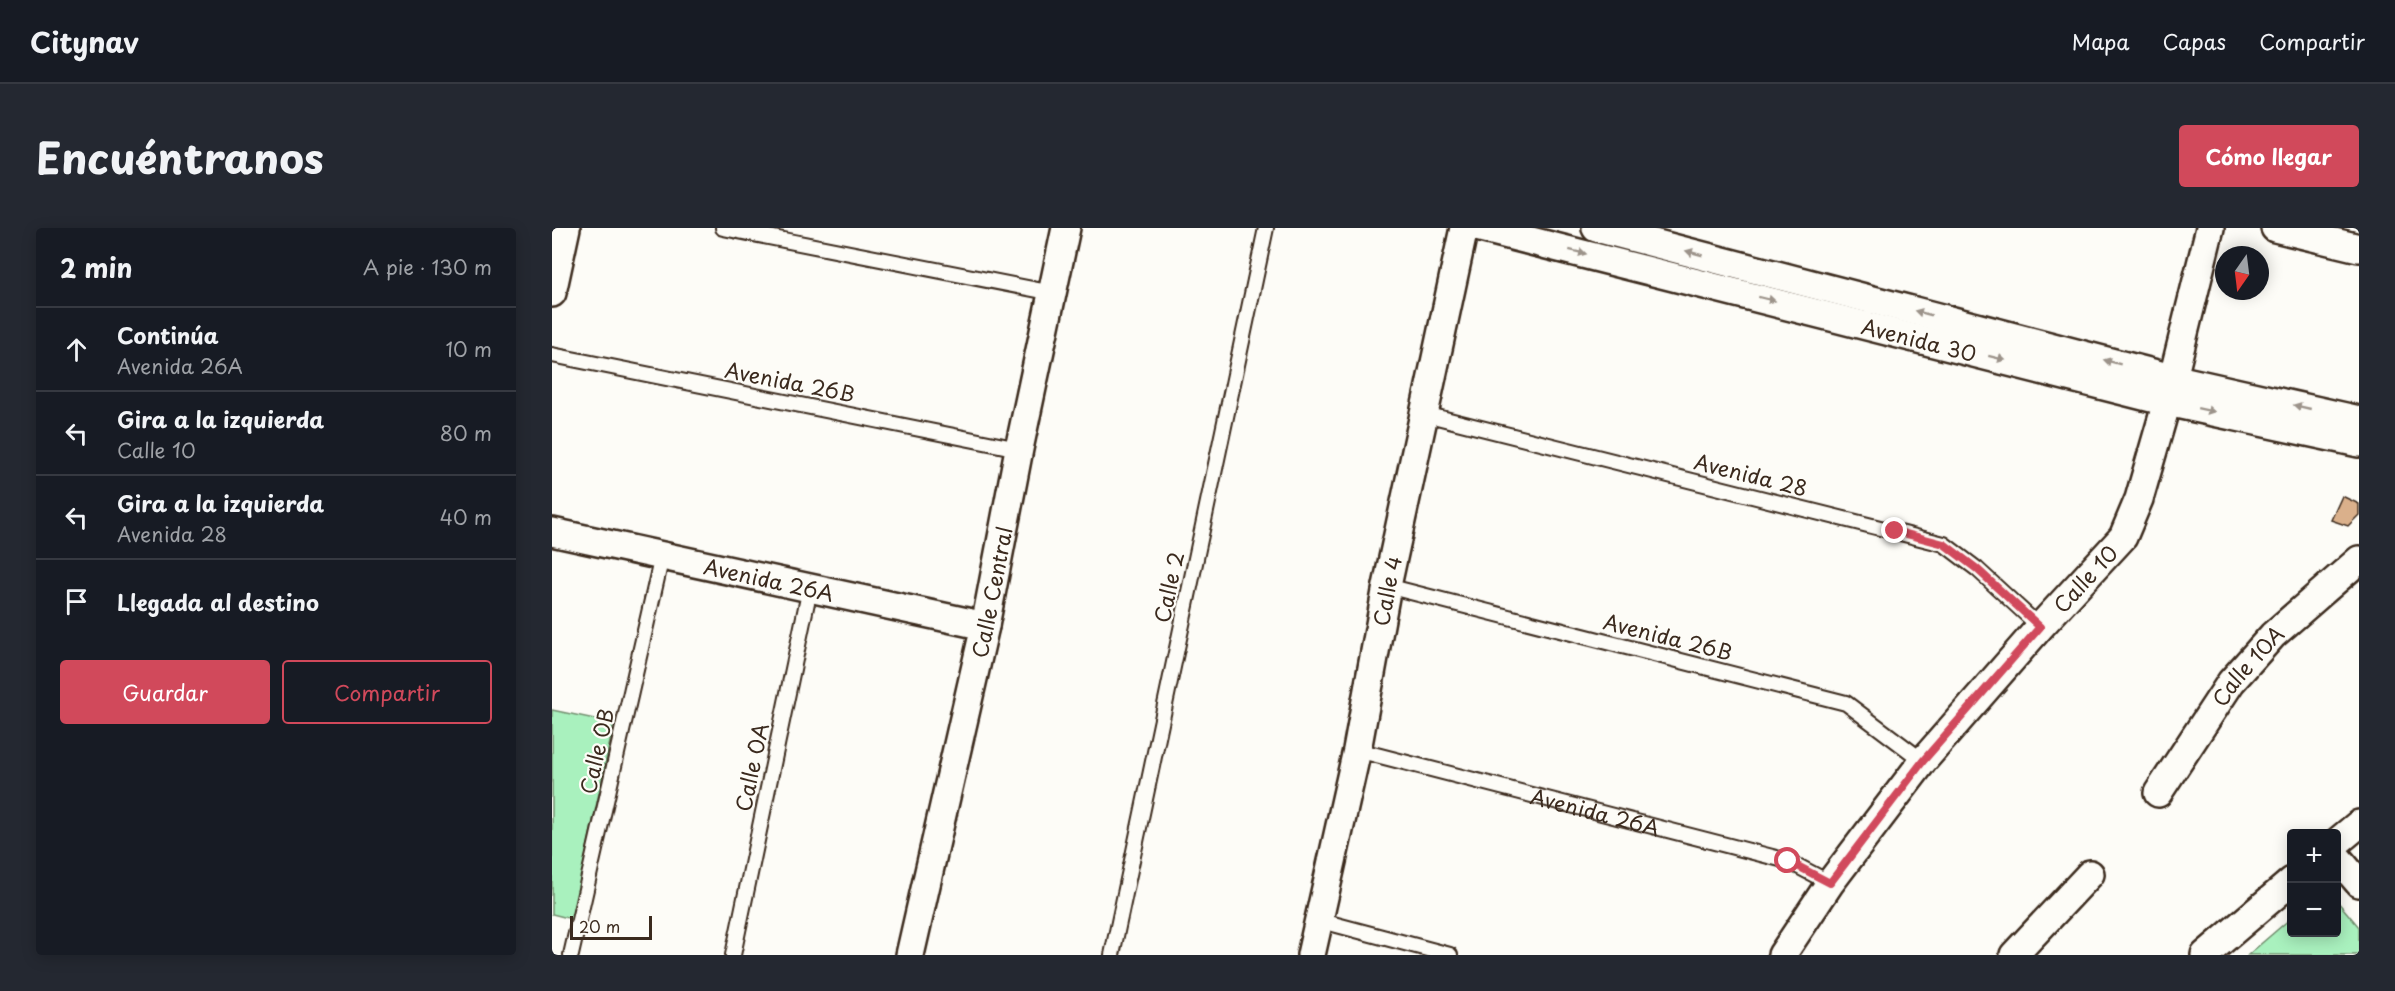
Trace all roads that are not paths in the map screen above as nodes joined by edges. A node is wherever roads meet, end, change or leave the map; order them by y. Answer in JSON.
{"nodes":[{"id":1,"x":566,"y":228,"type":"edge"},
{"id":2,"x":723,"y":228,"type":"edge"},
{"id":3,"x":1066,"y":228,"type":"edge"},
{"id":4,"x":1266,"y":228,"type":"edge"},
{"id":5,"x":1464,"y":228,"type":"edge"},
{"id":6,"x":1480,"y":228,"type":"edge"},
{"id":7,"x":1596,"y":228,"type":"edge"},
{"id":8,"x":2210,"y":228,"type":"edge"},
{"id":9,"x":2275,"y":228,"type":"edge"},
{"id":10,"x":1655,"y":235,"type":"edge"},
{"id":11,"x":2359,"y":248,"type":"edge"},
{"id":12,"x":1647,"y":268,"type":"junction"},
{"id":13,"x":1053,"y":292,"type":"junction"},
{"id":14,"x":552,"y":293,"type":"edge"},
{"id":15,"x":552,"y":355,"type":"edge"},
{"id":16,"x":2170,"y":390,"type":"junction"},
{"id":17,"x":1425,"y":414,"type":"junction"},
{"id":18,"x":2359,"y":420,"type":"edge"},
{"id":19,"x":2359,"y":443,"type":"edge"},
{"id":20,"x":1019,"y":449,"type":"junction"},
{"id":21,"x":552,"y":532,"type":"edge"},
{"id":22,"x":662,"y":556,"type":"junction"},
{"id":23,"x":2359,"y":560,"type":"edge"},
{"id":24,"x":1387,"y":586,"type":"junction"},
{"id":25,"x":810,"y":588,"type":"junction"},
{"id":26,"x":986,"y":626,"type":"junction"},
{"id":27,"x":2040,"y":627,"type":"junction"},
{"id":28,"x":1357,"y":750,"type":"junction"},
{"id":29,"x":1923,"y":761,"type":"junction"},
{"id":30,"x":2158,"y":792,"type":"dead end"},
{"id":31,"x":2359,"y":824,"type":"edge"},
{"id":32,"x":2341,"y":840,"type":"edge"},
{"id":33,"x":2341,"y":861,"type":"edge"},
{"id":34,"x":2090,"y":874,"type":"dead end"},
{"id":35,"x":1830,"y":883,"type":"junction"},
{"id":36,"x":2290,"y":883,"type":"edge"},
{"id":37,"x":2359,"y":883,"type":"edge"},
{"id":38,"x":1318,"y":920,"type":"junction"},
{"id":39,"x":571,"y":955,"type":"edge"},
{"id":40,"x":733,"y":955,"type":"edge"},
{"id":41,"x":910,"y":955,"type":"edge"},
{"id":42,"x":1112,"y":955,"type":"edge"},
{"id":43,"x":1311,"y":955,"type":"edge"},
{"id":44,"x":1450,"y":955,"type":"edge"},
{"id":45,"x":1782,"y":955,"type":"edge"},
{"id":46,"x":2014,"y":955,"type":"edge"},
{"id":47,"x":2205,"y":955,"type":"edge"}],
"edges":[{"from":1,"to":14,"type":"street"},
{"from":2,"to":13,"type":"lane"},
{"from":3,"to":13,"type":"street","name":"Calle Central"},
{"from":4,"to":42,"type":"lane","name":"Calle 2"},
{"from":5,"to":17,"type":"street","name":"Calle 4"},
{"from":6,"to":12,"type":"street","name":"Avenida 30","one_way":true},
{"from":7,"to":10,"type":"street","name":"Avenida 30"},
{"from":8,"to":16,"type":"street","name":"Calle 10"},
{"from":9,"to":11,"type":"street"},
{"from":10,"to":12,"type":"street"},
{"from":16,"to":10,"type":"street","name":"Avenida 30","one_way":true},
{"from":12,"to":16,"type":"street","name":"Avenida 30","one_way":true},
{"from":13,"to":20,"type":"street","name":"Calle Central"},
{"from":15,"to":20,"type":"lane","name":"Avenida 26B"},
{"from":18,"to":16,"type":"street","name":"Avenida 30","one_way":true},
{"from":16,"to":19,"type":"street","name":"Avenida 30","one_way":true},
{"from":16,"to":27,"type":"street","name":"Calle 10"},
{"from":17,"to":24,"type":"street","name":"Calle 4"},
{"from":17,"to":27,"type":"lane","name":"Avenida 28"},
{"from":20,"to":26,"type":"street","name":"Calle Central"},
{"from":21,"to":22,"type":"street","name":"Avenida 26A"},
{"from":22,"to":25,"type":"street","name":"Avenida 26A"},
{"from":22,"to":39,"type":"lane","name":"Calle 0B"},
{"from":23,"to":30,"type":"street","name":"Calle 10A"},
{"from":24,"to":28,"type":"street","name":"Calle 4"},
{"from":24,"to":29,"type":"lane","name":"Avenida 26B"},
{"from":25,"to":26,"type":"street","name":"Avenida 26A"},
{"from":25,"to":40,"type":"lane","name":"Calle 0A"},
{"from":26,"to":41,"type":"street","name":"Calle Central"},
{"from":27,"to":29,"type":"street","name":"Calle 10"},
{"from":28,"to":35,"type":"lane","name":"Avenida 26A"},
{"from":28,"to":38,"type":"street","name":"Calle 4"},
{"from":29,"to":35,"type":"street","name":"Calle 10"},
{"from":31,"to":32,"type":"street"},
{"from":33,"to":37,"type":"street"},
{"from":34,"to":46,"type":"street"},
{"from":35,"to":45,"type":"street","name":"Calle 10"},
{"from":36,"to":47,"type":"street"},
{"from":38,"to":43,"type":"street","name":"Calle 4"},
{"from":38,"to":44,"type":"lane"}]}
